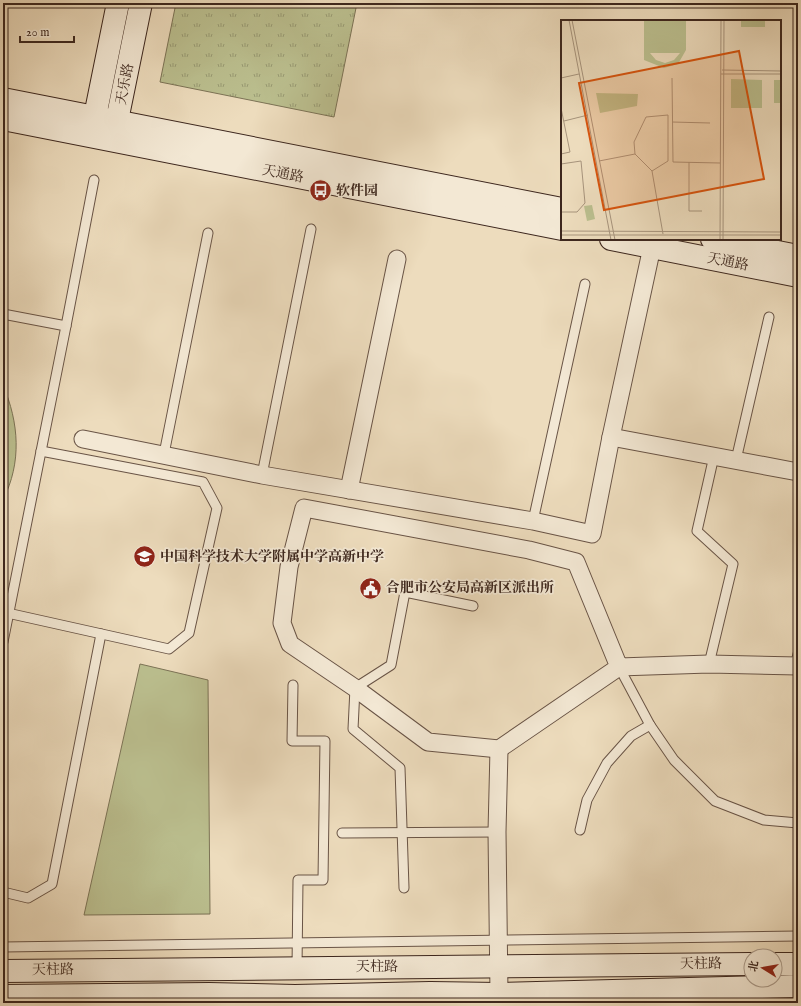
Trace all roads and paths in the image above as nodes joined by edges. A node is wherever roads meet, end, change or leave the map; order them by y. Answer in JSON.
{"nodes":[{"id":1,"x":118,"y":3,"type":"edge"},
{"id":2,"x":141,"y":3,"type":"edge"},
{"id":3,"x":3,"y":99,"type":"edge"},
{"id":4,"x":3,"y":119,"type":"edge"},
{"id":5,"x":92,"y":127,"type":"junction"},
{"id":6,"x":115,"y":131,"type":"junction"},
{"id":7,"x":94,"y":180,"type":"dead end"},
{"id":8,"x":561,"y":209,"type":"edge"},
{"id":9,"x":561,"y":229,"type":"edge"},
{"id":10,"x":311,"y":230,"type":"dead end"},
{"id":11,"x":208,"y":233,"type":"dead end"},
{"id":12,"x":616,"y":240,"type":"edge"},
{"id":13,"x":717,"y":240,"type":"edge"},
{"id":14,"x":652,"y":247,"type":"junction"},
{"id":15,"x":798,"y":256,"type":"edge"},
{"id":16,"x":397,"y":259,"type":"dead end"},
{"id":17,"x":798,"y":276,"type":"edge"},
{"id":18,"x":585,"y":284,"type":"dead end"},
{"id":19,"x":3,"y":314,"type":"edge"},
{"id":20,"x":769,"y":317,"type":"dead end"},
{"id":21,"x":66,"y":326,"type":"junction"},
{"id":22,"x":611,"y":437,"type":"junction"},
{"id":23,"x":83,"y":439,"type":"dead end"},
{"id":24,"x":41,"y":451,"type":"junction"},
{"id":25,"x":164,"y":454,"type":"junction"},
{"id":26,"x":714,"y":456,"type":"junction"},
{"id":27,"x":736,"y":460,"type":"junction"},
{"id":28,"x":798,"y":472,"type":"edge"},
{"id":29,"x":262,"y":475,"type":"junction"},
{"id":30,"x":349,"y":490,"type":"junction"},
{"id":31,"x":533,"y":521,"type":"junction"},
{"id":32,"x":473,"y":606,"type":"dead end"},
{"id":33,"x":6,"y":612,"type":"edge"},
{"id":34,"x":101,"y":634,"type":"junction"},
{"id":35,"x":3,"y":642,"type":"edge"},
{"id":36,"x":797,"y":662,"type":"edge"},
{"id":37,"x":709,"y":664,"type":"junction"},
{"id":38,"x":619,"y":667,"type":"junction"},
{"id":39,"x":293,"y":685,"type":"dead end"},
{"id":40,"x":355,"y":688,"type":"junction"},
{"id":41,"x":650,"y":725,"type":"junction"},
{"id":42,"x":499,"y":749,"type":"junction"},
{"id":43,"x":798,"y":823,"type":"edge"},
{"id":44,"x":580,"y":830,"type":"dead end"},
{"id":45,"x":497,"y":832,"type":"junction"},
{"id":46,"x":342,"y":833,"type":"dead end"},
{"id":47,"x":402,"y":833,"type":"junction"},
{"id":48,"x":404,"y":888,"type":"dead end"},
{"id":49,"x":3,"y":892,"type":"edge"},
{"id":50,"x":798,"y":936,"type":"edge"},
{"id":51,"x":498,"y":939,"type":"junction"},
{"id":52,"x":297,"y":943,"type":"junction"},
{"id":53,"x":3,"y":948,"type":"edge"},
{"id":54,"x":743,"y":964,"type":"edge"},
{"id":55,"x":783,"y":964,"type":"edge"},
{"id":56,"x":798,"y":964,"type":"edge"},
{"id":57,"x":499,"y":966,"type":"junction"},
{"id":58,"x":297,"y":968,"type":"junction"},
{"id":59,"x":207,"y":969,"type":"junction"},
{"id":60,"x":3,"y":971,"type":"edge"},
{"id":61,"x":798,"y":986,"type":"edge"},
{"id":62,"x":499,"y":994,"type":"junction"},
{"id":63,"x":3,"y":996,"type":"edge"},
{"id":64,"x":209,"y":999,"type":"edge"}],
"edges":[{"from":1,"to":5,"type":"street","name":"天乐路"},
{"from":2,"to":6,"type":"street","name":"天乐路"},
{"from":3,"to":5,"type":"street","name":"天通路"},
{"from":4,"to":5,"type":"street","name":"天通路"},
{"from":5,"to":6,"type":"street","name":"天通路"},
{"from":6,"to":8,"type":"street","name":"天通路"},
{"from":6,"to":9,"type":"street","name":"天通路"},
{"from":7,"to":21,"type":"lane"},
{"from":10,"to":29,"type":"lane"},
{"from":11,"to":25,"type":"lane"},
{"from":12,"to":14,"type":"street","name":"天通路"},
{"from":13,"to":15,"type":"street","name":"天通路"},
{"from":14,"to":17,"type":"street","name":"天通路"},
{"from":14,"to":22,"type":"street"},
{"from":16,"to":30,"type":"street"},
{"from":18,"to":31,"type":"lane"},
{"from":19,"to":21,"type":"lane"},
{"from":20,"to":27,"type":"lane"},
{"from":21,"to":24,"type":"lane"},
{"from":22,"to":26,"type":"street"},
{"from":22,"to":31,"type":"street"},
{"from":23,"to":25,"type":"street"},
{"from":24,"to":33,"type":"lane"},
{"from":24,"to":34,"type":"lane"},
{"from":25,"to":29,"type":"street"},
{"from":26,"to":27,"type":"street"},
{"from":26,"to":37,"type":"lane"},
{"from":27,"to":28,"type":"street"},
{"from":29,"to":30,"type":"street"},
{"from":30,"to":31,"type":"street"},
{"from":32,"to":40,"type":"lane"},
{"from":33,"to":34,"type":"lane"},
{"from":33,"to":35,"type":"lane"},
{"from":34,"to":49,"type":"lane"},
{"from":36,"to":37,"type":"street"},
{"from":37,"to":38,"type":"street"},
{"from":38,"to":40,"type":"street"},
{"from":38,"to":41,"type":"lane"},
{"from":38,"to":42,"type":"street"},
{"from":39,"to":52,"type":"lane"},
{"from":40,"to":42,"type":"street"},
{"from":40,"to":47,"type":"lane"},
{"from":41,"to":43,"type":"lane"},
{"from":41,"to":44,"type":"lane"},
{"from":42,"to":45,"type":"street"},
{"from":45,"to":47,"type":"lane"},
{"from":45,"to":51,"type":"street"},
{"from":46,"to":47,"type":"lane"},
{"from":47,"to":48,"type":"lane"},
{"from":50,"to":51,"type":"lane"},
{"from":51,"to":52,"type":"lane"},
{"from":51,"to":57,"type":"street"},
{"from":52,"to":53,"type":"lane"},
{"from":52,"to":58,"type":"lane"},
{"from":54,"to":57,"type":"street","name":"天柱路"},
{"from":55,"to":56,"type":"street"},
{"from":57,"to":58,"type":"street","name":"天柱路"},
{"from":57,"to":62,"type":"street"},
{"from":58,"to":59,"type":"street","name":"天柱路"},
{"from":59,"to":60,"type":"street","name":"天柱路"},
{"from":59,"to":64,"type":"street"},
{"from":61,"to":62,"type":"street","name":"天柱路"},
{"from":62,"to":64,"type":"street","name":"天柱路"},
{"from":63,"to":64,"type":"street","name":"天柱路"}]}
